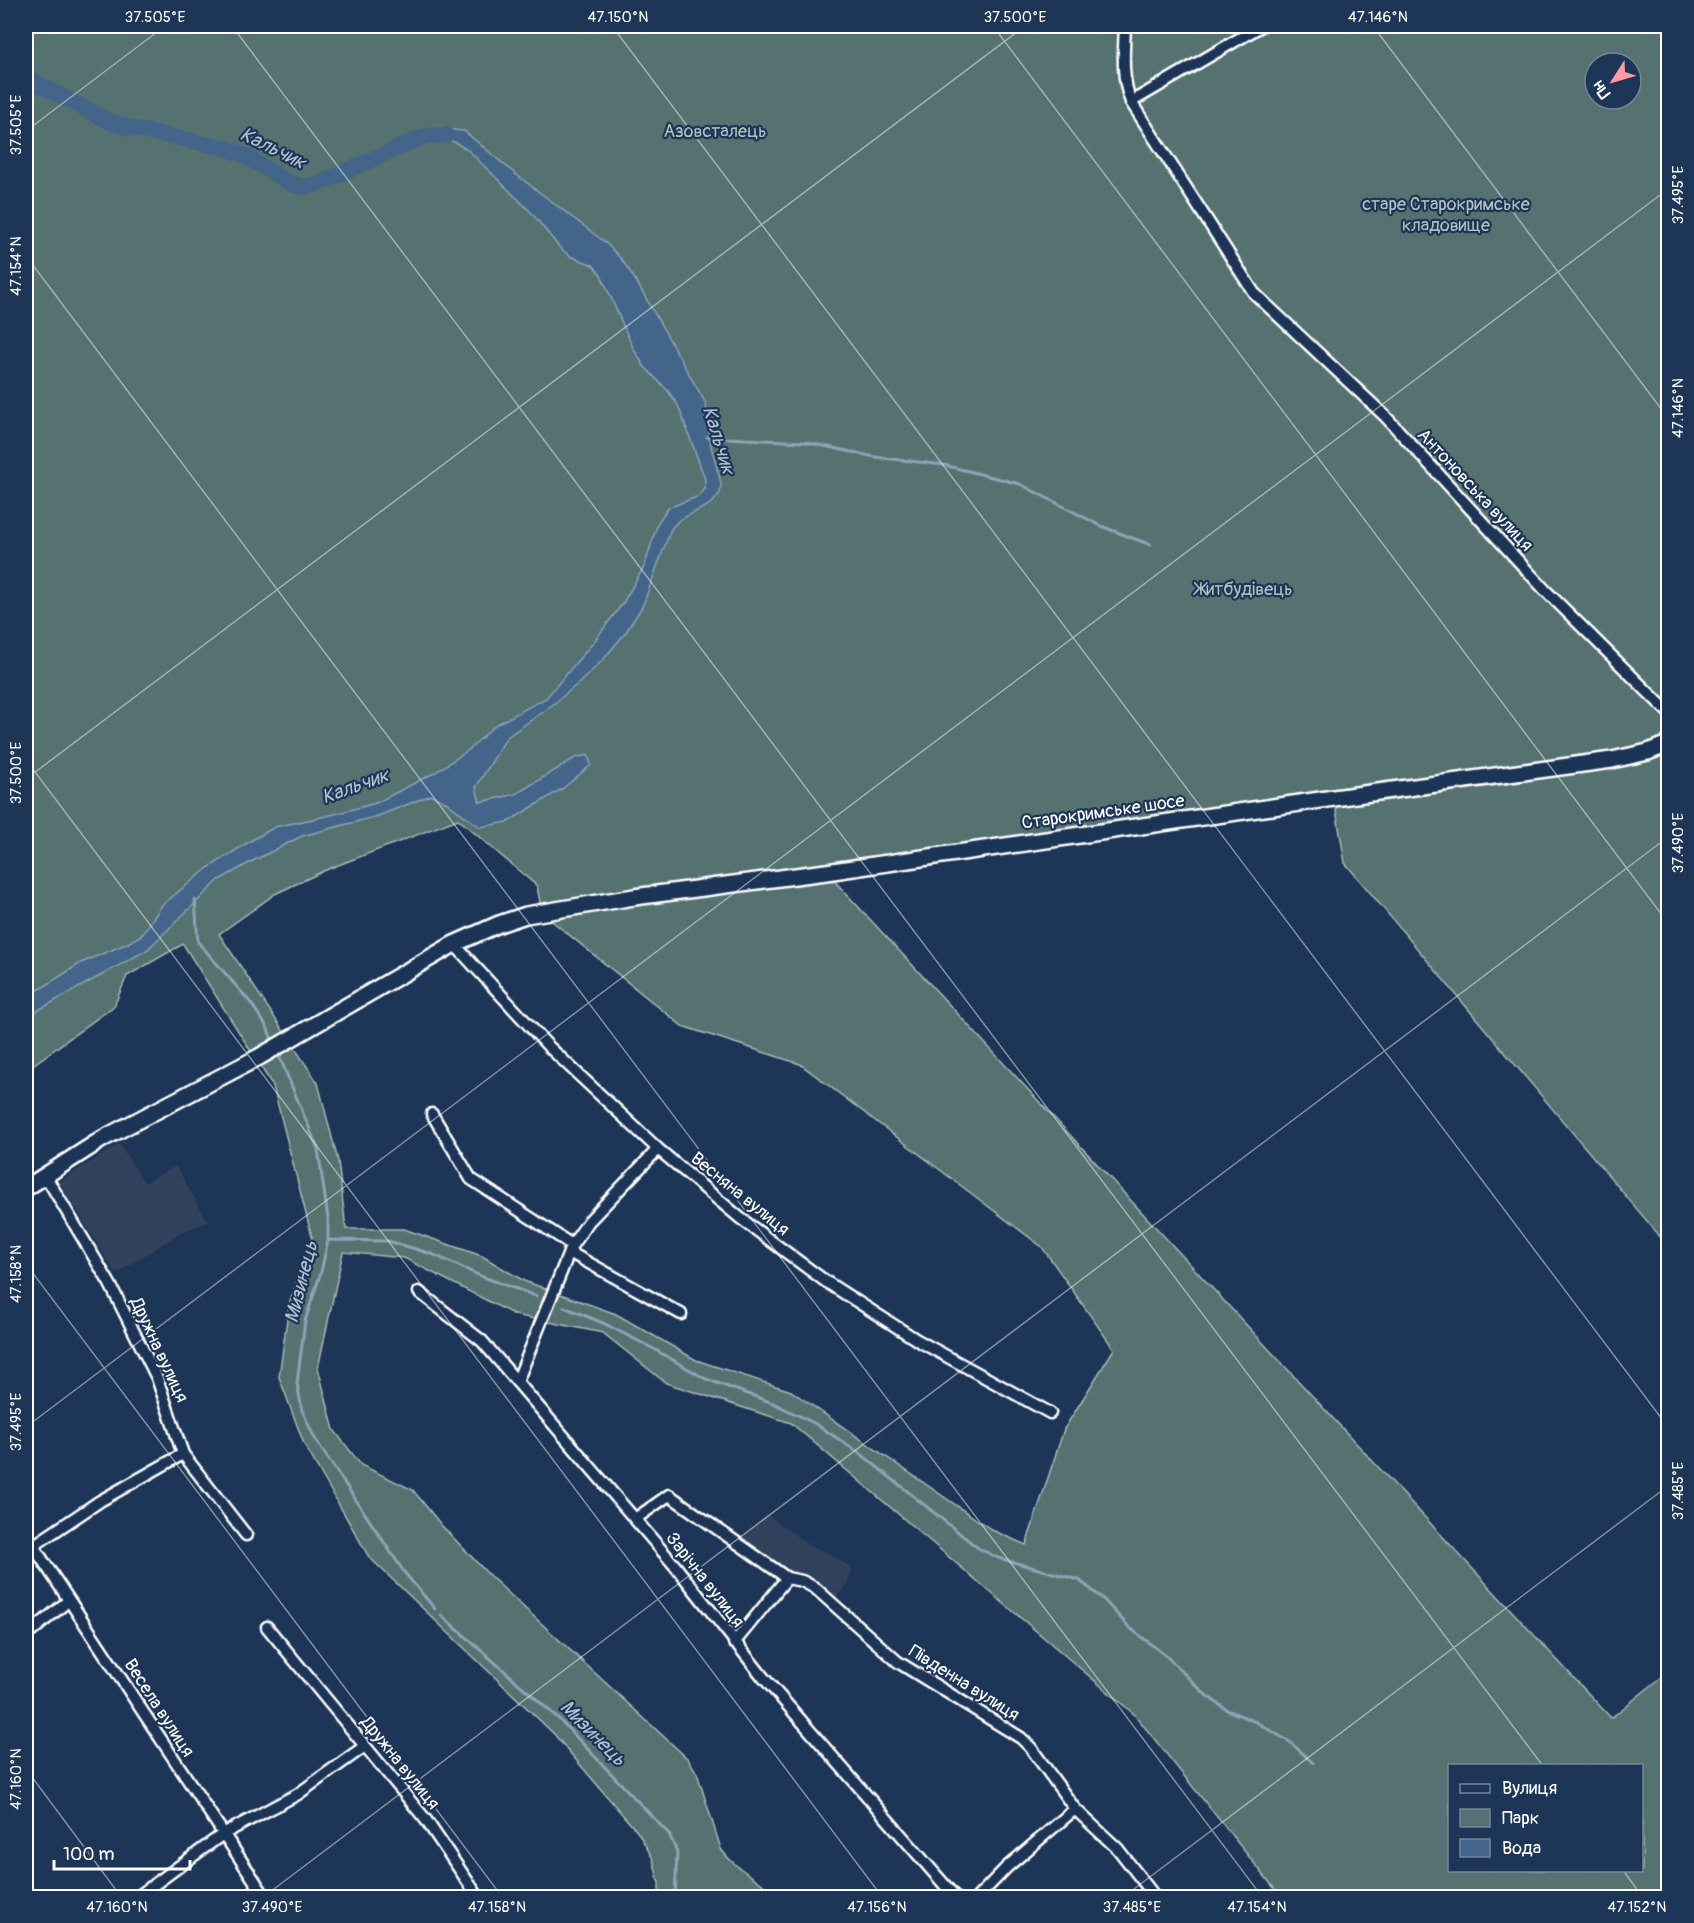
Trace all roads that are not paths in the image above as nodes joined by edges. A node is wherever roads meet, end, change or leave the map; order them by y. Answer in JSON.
{"nodes":[{"id":1,"x":1125,"y":26,"type":"edge"},
{"id":2,"x":1261,"y":26,"type":"edge"},
{"id":3,"x":1131,"y":102,"type":"junction"},
{"id":4,"x":1668,"y":712,"type":"edge"},
{"id":5,"x":1668,"y":744,"type":"edge"},
{"id":6,"x":454,"y":944,"type":"junction"},
{"id":7,"x":432,"y":1114,"type":"dead end"},
{"id":8,"x":658,"y":1149,"type":"junction"},
{"id":9,"x":45,"y":1174,"type":"junction"},
{"id":10,"x":26,"y":1187,"type":"edge"},
{"id":11,"x":570,"y":1249,"type":"junction"},
{"id":12,"x":419,"y":1292,"type":"dead end"},
{"id":13,"x":681,"y":1314,"type":"dead end"},
{"id":14,"x":517,"y":1382,"type":"junction"},
{"id":15,"x":1050,"y":1413,"type":"dead end"},
{"id":16,"x":183,"y":1454,"type":"junction"},
{"id":17,"x":635,"y":1520,"type":"junction"},
{"id":18,"x":26,"y":1535,"type":"edge"},
{"id":19,"x":246,"y":1535,"type":"dead end"},
{"id":20,"x":33,"y":1546,"type":"junction"},
{"id":21,"x":787,"y":1578,"type":"junction"},
{"id":22,"x":68,"y":1601,"type":"junction"},
{"id":23,"x":267,"y":1627,"type":"dead end"},
{"id":24,"x":26,"y":1635,"type":"edge"},
{"id":25,"x":734,"y":1643,"type":"junction"},
{"id":26,"x":365,"y":1746,"type":"junction"},
{"id":27,"x":1075,"y":1809,"type":"junction"},
{"id":28,"x":223,"y":1834,"type":"junction"},
{"id":29,"x":136,"y":1898,"type":"edge"},
{"id":30,"x":266,"y":1898,"type":"edge"},
{"id":31,"x":479,"y":1898,"type":"edge"},
{"id":32,"x":956,"y":1898,"type":"edge"},
{"id":33,"x":977,"y":1898,"type":"edge"},
{"id":34,"x":1156,"y":1898,"type":"edge"}],
"edges":[{"from":1,"to":3,"type":"street","name":"Антоновська вулиця"},
{"from":2,"to":3,"type":"street"},
{"from":3,"to":4,"type":"street","name":"Антоновська вулиця"},
{"from":5,"to":6,"type":"street","name":"Старокримське шосе"},
{"from":6,"to":8,"type":"street","name":"Весняна вулиця"},
{"from":6,"to":9,"type":"street","name":"Старокримське шосе"},
{"from":7,"to":11,"type":"street"},
{"from":8,"to":11,"type":"street"},
{"from":8,"to":15,"type":"street","name":"Весняна вулиця"},
{"from":9,"to":10,"type":"street","name":"Старокримське шосе"},
{"from":9,"to":16,"type":"street","name":"Дружна вулиця"},
{"from":11,"to":13,"type":"street"},
{"from":11,"to":14,"type":"street"},
{"from":12,"to":14,"type":"street","name":"Зарічна вулиця"},
{"from":14,"to":17,"type":"street","name":"Зарічна вулиця"},
{"from":16,"to":19,"type":"street","name":"Дружна вулиця"},
{"from":16,"to":20,"type":"street"},
{"from":17,"to":21,"type":"street","name":"Південна вулиця"},
{"from":17,"to":25,"type":"street","name":"Зарічна вулиця"},
{"from":18,"to":20,"type":"street","name":"Весела вулиця"},
{"from":20,"to":22,"type":"street","name":"Весела вулиця"},
{"from":21,"to":25,"type":"street"},
{"from":21,"to":27,"type":"street","name":"Південна вулиця"},
{"from":22,"to":24,"type":"street"},
{"from":22,"to":28,"type":"street","name":"Весела вулиця"},
{"from":23,"to":26,"type":"street","name":"Дружна вулиця"},
{"from":25,"to":32,"type":"street","name":"Зарічна вулиця"},
{"from":26,"to":28,"type":"street"},
{"from":26,"to":31,"type":"street","name":"Дружна вулиця"},
{"from":27,"to":33,"type":"street"},
{"from":27,"to":34,"type":"street","name":"Південна вулиця"},
{"from":28,"to":29,"type":"street"},
{"from":28,"to":30,"type":"street","name":"Весела вулиця"}]}
